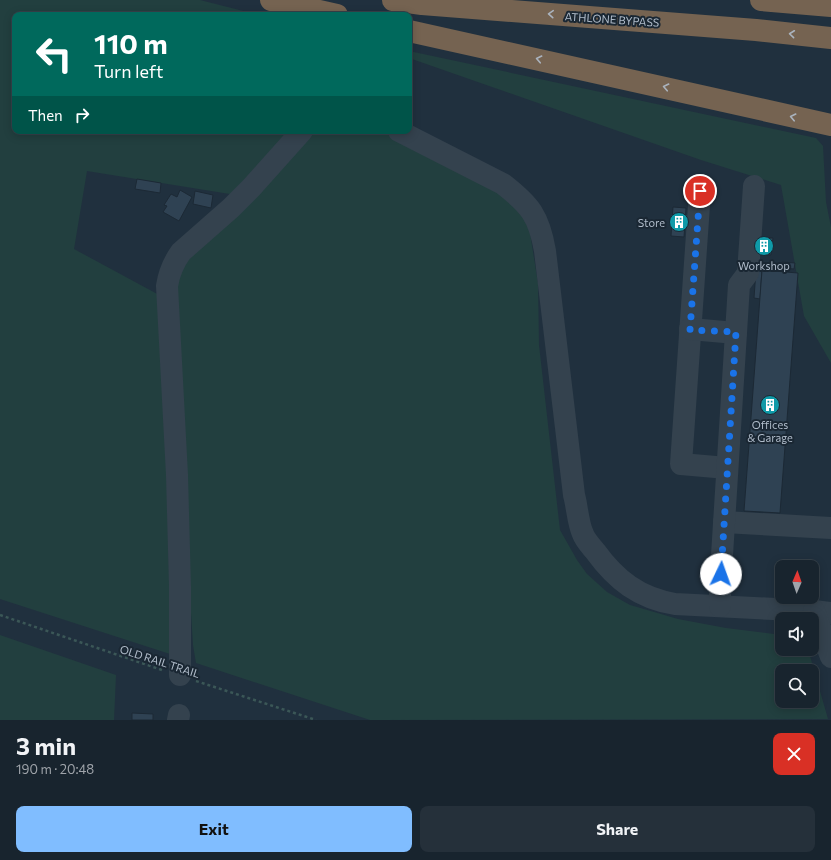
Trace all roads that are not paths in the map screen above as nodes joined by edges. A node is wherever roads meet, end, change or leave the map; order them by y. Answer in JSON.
{"nodes":[{"id":1,"x":271,"y":0,"type":"edge"},
{"id":2,"x":393,"y":0,"type":"edge"},
{"id":3,"x":760,"y":0,"type":"edge"},
{"id":4,"x":831,"y":6,"type":"edge"},
{"id":5,"x":324,"y":12,"type":"edge"},
{"id":6,"x":412,"y":32,"type":"edge"},
{"id":7,"x":831,"y":38,"type":"edge"},
{"id":8,"x":831,"y":125,"type":"edge"},
{"id":9,"x":299,"y":134,"type":"edge"},
{"id":10,"x":405,"y":134,"type":"edge"},
{"id":11,"x":754,"y":186,"type":"dead end"},
{"id":12,"x":700,"y":191,"type":"dead end"},
{"id":13,"x":690,"y":330,"type":"junction"},
{"id":14,"x":736,"y":332,"type":"junction"},
{"id":15,"x":727,"y":468,"type":"junction"},
{"id":16,"x":724,"y":522,"type":"junction"},
{"id":17,"x":831,"y":528,"type":"edge"},
{"id":18,"x":720,"y":606,"type":"junction"},
{"id":19,"x":822,"y":612,"type":"edge"},
{"id":20,"x":831,"y":657,"type":"edge"},
{"id":21,"x":180,"y":675,"type":"road end"}],
"edges":[{"from":1,"to":5,"type":"highway"},
{"from":7,"to":2,"type":"highway","name":"ATHLONE BYPASS","one_way":true},
{"from":3,"to":4,"type":"highway"},
{"from":8,"to":6,"type":"highway","one_way":true},
{"from":9,"to":21,"type":"street"},
{"from":10,"to":18,"type":"street"},
{"from":11,"to":14,"type":"street"},
{"from":12,"to":13,"type":"street"},
{"from":13,"to":14,"type":"street"},
{"from":13,"to":15,"type":"street"},
{"from":14,"to":15,"type":"street"},
{"from":15,"to":16,"type":"street"},
{"from":16,"to":17,"type":"street"},
{"from":16,"to":18,"type":"street"},
{"from":18,"to":19,"type":"street"},
{"from":19,"to":20,"type":"street"}]}
